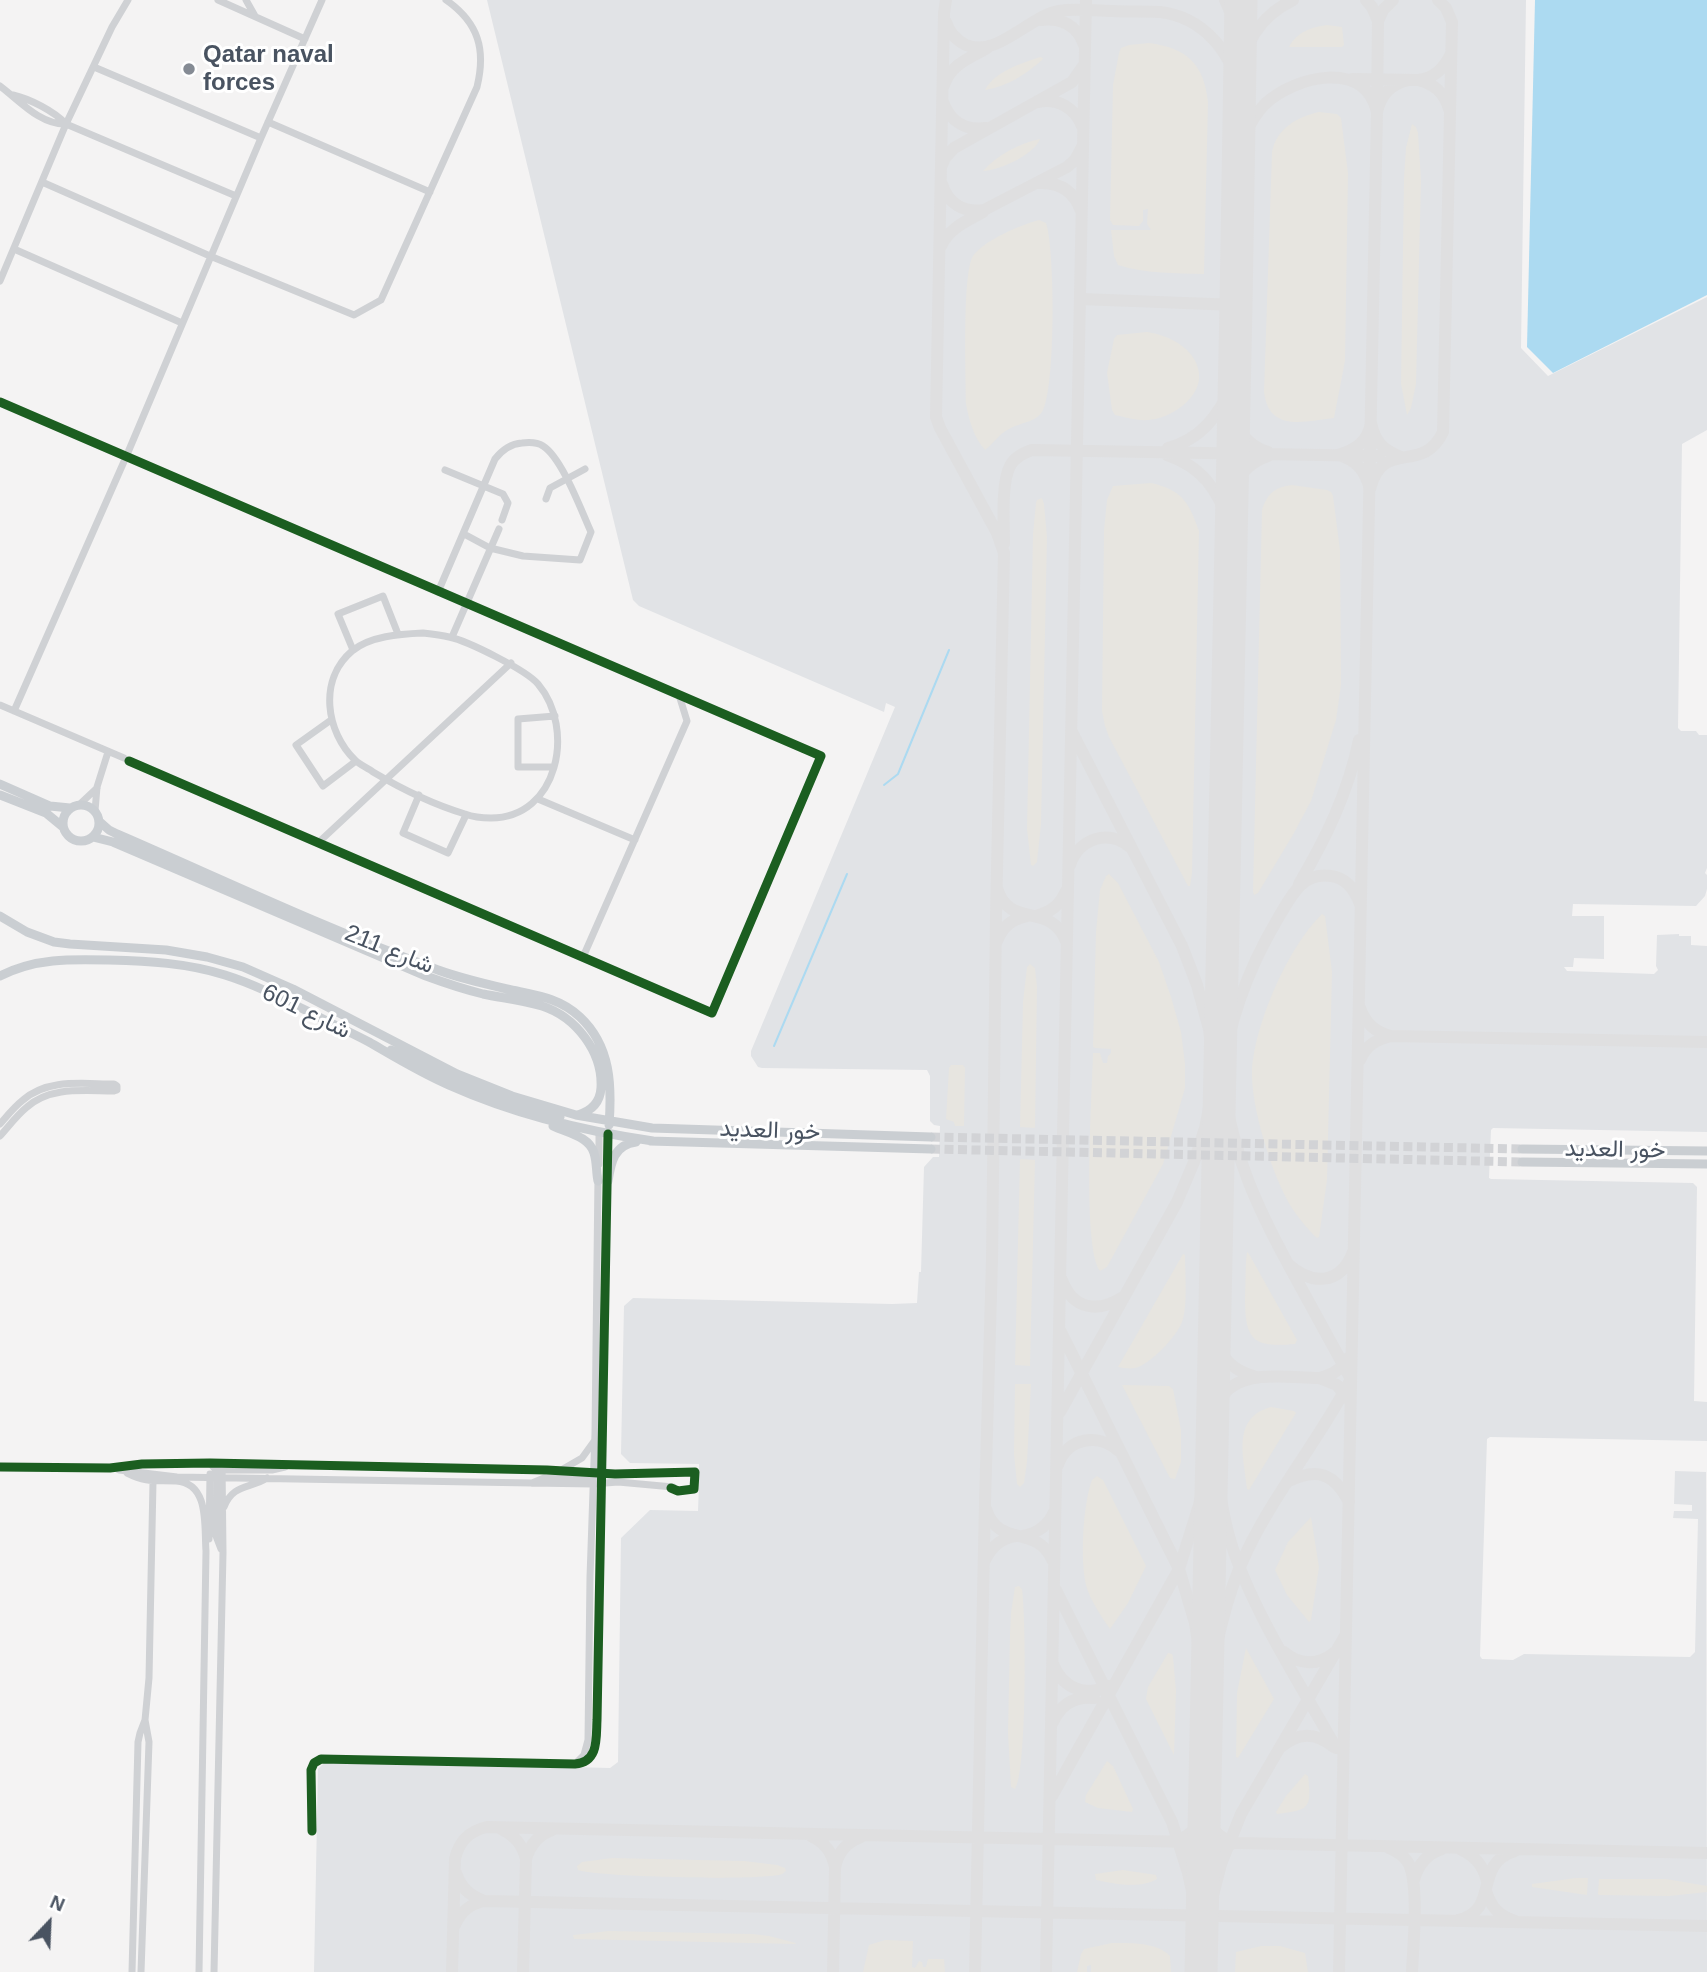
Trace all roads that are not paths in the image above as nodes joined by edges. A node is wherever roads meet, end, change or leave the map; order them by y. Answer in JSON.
{"nodes":[{"id":1,"x":128,"y":0,"type":"edge"},
{"id":2,"x":220,"y":0,"type":"edge"},
{"id":3,"x":246,"y":0,"type":"edge"},
{"id":4,"x":322,"y":0,"type":"edge"},
{"id":5,"x":446,"y":0,"type":"edge"},
{"id":6,"x":255,"y":16,"type":"junction"},
{"id":7,"x":305,"y":39,"type":"junction"},
{"id":8,"x":94,"y":67,"type":"junction"},
{"id":9,"x":0,"y":86,"type":"edge"},
{"id":10,"x":268,"y":122,"type":"junction"},
{"id":11,"x":66,"y":124,"type":"junction"},
{"id":12,"x":261,"y":138,"type":"junction"},
{"id":13,"x":42,"y":183,"type":"junction"},
{"id":14,"x":430,"y":192,"type":"junction"},
{"id":15,"x":236,"y":195,"type":"junction"},
{"id":16,"x":14,"y":249,"type":"junction"},
{"id":17,"x":210,"y":256,"type":"junction"},
{"id":18,"x":0,"y":281,"type":"edge"},
{"id":19,"x":181,"y":323,"type":"junction"},
{"id":20,"x":0,"y":402,"type":"edge"},
{"id":21,"x":126,"y":457,"type":"junction"},
{"id":22,"x":585,"y":469,"type":"dead end"},
{"id":23,"x":446,"y":471,"type":"dead end"},
{"id":24,"x":566,"y":478,"type":"junction"},
{"id":25,"x":484,"y":486,"type":"junction"},
{"id":26,"x":546,"y":499,"type":"dead end"},
{"id":27,"x":502,"y":520,"type":"dead end"},
{"id":28,"x":499,"y":529,"type":"dead end"},
{"id":29,"x":464,"y":534,"type":"junction"},
{"id":30,"x":490,"y":548,"type":"junction"},
{"id":31,"x":438,"y":592,"type":"junction"},
{"id":32,"x":466,"y":604,"type":"junction"},
{"id":33,"x":398,"y":634,"type":"junction"},
{"id":34,"x":452,"y":637,"type":"junction"},
{"id":35,"x":353,"y":650,"type":"junction"},
{"id":36,"x":511,"y":663,"type":"junction"},
{"id":37,"x":680,"y":695,"type":"junction"},
{"id":38,"x":0,"y":705,"type":"edge"},
{"id":39,"x":14,"y":711,"type":"junction"},
{"id":40,"x":555,"y":716,"type":"junction"},
{"id":41,"x":331,"y":720,"type":"junction"},
{"id":42,"x":108,"y":752,"type":"junction"},
{"id":43,"x":356,"y":761,"type":"junction"},
{"id":44,"x":554,"y":767,"type":"junction"},
{"id":45,"x":386,"y":779,"type":"junction"},
{"id":46,"x":0,"y":784,"type":"edge"},
{"id":47,"x":97,"y":787,"type":"junction"},
{"id":48,"x":0,"y":795,"type":"edge"},
{"id":49,"x":419,"y":795,"type":"junction"},
{"id":50,"x":538,"y":799,"type":"junction"},
{"id":51,"x":80,"y":804,"type":"junction"},
{"id":52,"x":70,"y":808,"type":"junction"},
{"id":53,"x":95,"y":811,"type":"junction"},
{"id":54,"x":466,"y":815,"type":"junction"},
{"id":55,"x":100,"y":822,"type":"junction"},
{"id":56,"x":63,"y":827,"type":"junction"},
{"id":57,"x":93,"y":837,"type":"junction"},
{"id":58,"x":635,"y":840,"type":"junction"},
{"id":59,"x":319,"y":842,"type":"junction"},
{"id":60,"x":0,"y":916,"type":"edge"},
{"id":61,"x":583,"y":957,"type":"junction"},
{"id":62,"x":0,"y":976,"type":"edge"},
{"id":63,"x":368,"y":1042,"type":"junction"},
{"id":64,"x":576,"y":1115,"type":"junction"},
{"id":65,"x":543,"y":1119,"type":"junction"},
{"id":66,"x":0,"y":1124,"type":"edge"},
{"id":67,"x":607,"y":1129,"type":"junction"},
{"id":68,"x":0,"y":1136,"type":"edge"},
{"id":69,"x":931,"y":1136,"type":"tunnel mouth"},
{"id":70,"x":653,"y":1141,"type":"junction"},
{"id":71,"x":932,"y":1149,"type":"tunnel mouth"},
{"id":72,"x":1522,"y":1149,"type":"tunnel mouth"},
{"id":73,"x":1707,"y":1151,"type":"edge"},
{"id":74,"x":1522,"y":1162,"type":"tunnel mouth"},
{"id":75,"x":1707,"y":1164,"type":"edge"},
{"id":76,"x":603,"y":1181,"type":"junction"},
{"id":77,"x":595,"y":1439,"type":"junction"},
{"id":78,"x":210,"y":1463,"type":"junction"},
{"id":79,"x":0,"y":1467,"type":"edge"},
{"id":80,"x":105,"y":1468,"type":"junction"},
{"id":81,"x":560,"y":1470,"type":"junction"},
{"id":82,"x":123,"y":1471,"type":"junction"},
{"id":83,"x":218,"y":1472,"type":"junction"},
{"id":84,"x":668,"y":1472,"type":"junction"},
{"id":85,"x":268,"y":1478,"type":"junction"},
{"id":86,"x":597,"y":1478,"type":"junction"},
{"id":87,"x":153,"y":1482,"type":"junction"},
{"id":88,"x":668,"y":1487,"type":"junction"},
{"id":89,"x":223,"y":1511,"type":"junction"},
{"id":90,"x":206,"y":1551,"type":"junction"},
{"id":91,"x":223,"y":1553,"type":"junction"},
{"id":92,"x":590,"y":1577,"type":"junction"},
{"id":93,"x":598,"y":1641,"type":"junction"},
{"id":94,"x":145,"y":1720,"type":"junction"},
{"id":95,"x":578,"y":1764,"type":"junction"},
{"id":96,"x":312,"y":1831,"type":"dead end"},
{"id":97,"x":132,"y":1972,"type":"edge"},
{"id":98,"x":141,"y":1972,"type":"edge"},
{"id":99,"x":199,"y":1972,"type":"edge"},
{"id":100,"x":214,"y":1972,"type":"edge"}],
"edges":[{"from":1,"to":8,"type":"street"},
{"from":2,"to":6,"type":"street"},
{"from":3,"to":6,"type":"street"},
{"from":4,"to":7,"type":"street"},
{"from":5,"to":14,"type":"street"},
{"from":6,"to":7,"type":"street"},
{"from":7,"to":10,"type":"street"},
{"from":8,"to":11,"type":"street"},
{"from":8,"to":12,"type":"street"},
{"from":9,"to":11,"type":"street"},
{"from":10,"to":12,"type":"street"},
{"from":10,"to":14,"type":"street"},
{"from":11,"to":13,"type":"street"},
{"from":11,"to":15,"type":"street"},
{"from":12,"to":15,"type":"street"},
{"from":13,"to":16,"type":"street"},
{"from":13,"to":17,"type":"street"},
{"from":14,"to":17,"type":"street"},
{"from":15,"to":17,"type":"street"},
{"from":16,"to":18,"type":"street"},
{"from":16,"to":19,"type":"street"},
{"from":17,"to":19,"type":"street"},
{"from":19,"to":21,"type":"street"},
{"from":20,"to":21,"type":"street"},
{"from":21,"to":31,"type":"street"},
{"from":21,"to":39,"type":"street"},
{"from":22,"to":24,"type":"street"},
{"from":23,"to":25,"type":"street"},
{"from":24,"to":25,"type":"street"},
{"from":24,"to":26,"type":"street"},
{"from":24,"to":30,"type":"street"},
{"from":25,"to":27,"type":"street"},
{"from":25,"to":29,"type":"street"},
{"from":28,"to":30,"type":"street"},
{"from":29,"to":30,"type":"street"},
{"from":29,"to":31,"type":"street"},
{"from":30,"to":32,"type":"street"},
{"from":31,"to":32,"type":"street"},
{"from":32,"to":34,"type":"street"},
{"from":32,"to":37,"type":"street"},
{"from":33,"to":34,"type":"street"},
{"from":33,"to":35,"type":"street"},
{"from":33,"to":35,"type":"street"},
{"from":34,"to":36,"type":"street"},
{"from":35,"to":41,"type":"street"},
{"from":36,"to":40,"type":"street"},
{"from":36,"to":45,"type":"street"},
{"from":37,"to":58,"type":"street"},
{"from":37,"to":61,"type":"street"},
{"from":38,"to":39,"type":"street"},
{"from":39,"to":42,"type":"street"},
{"from":40,"to":44,"type":"street"},
{"from":40,"to":44,"type":"street"},
{"from":41,"to":43,"type":"street"},
{"from":41,"to":43,"type":"street"},
{"from":42,"to":47,"type":"street"},
{"from":42,"to":59,"type":"street"},
{"from":43,"to":45,"type":"street"},
{"from":44,"to":50,"type":"street"},
{"from":45,"to":49,"type":"street"},
{"from":45,"to":59,"type":"street"},
{"from":46,"to":52,"type":"main road"},
{"from":47,"to":51,"type":"street"},
{"from":47,"to":53,"type":"street"},
{"from":48,"to":56,"type":"main road"},
{"from":49,"to":54,"type":"street"},
{"from":49,"to":54,"type":"street"},
{"from":50,"to":54,"type":"street"},
{"from":50,"to":58,"type":"street"},
{"from":51,"to":52,"type":"main road"},
{"from":51,"to":53,"type":"main road"},
{"from":52,"to":56,"type":"main road"},
{"from":53,"to":55,"type":"main road"},
{"from":55,"to":57,"type":"main road"},
{"from":55,"to":67,"type":"main road","name":"شارع 211"},
{"from":56,"to":57,"type":"main road"},
{"from":57,"to":64,"type":"main road","name":"شارع 211"},
{"from":58,"to":61,"type":"street"},
{"from":59,"to":61,"type":"street"},
{"from":60,"to":64,"type":"main road","name":"شارع 601"},
{"from":62,"to":63,"type":"main road","name":"شارع 601"},
{"from":63,"to":65,"type":"main road","name":"شارع 601"},
{"from":63,"to":67,"type":"main road"},
{"from":64,"to":67,"type":"main road","name":"شارع 601"},
{"from":65,"to":67,"type":"main road","name":"شارع 601"},
{"from":65,"to":76,"type":"main road"},
{"from":66,"to":68,"type":"street"},
{"from":67,"to":69,"type":"main road","name":"خور العديد"},
{"from":67,"to":70,"type":"main road"},
{"from":67,"to":76,"type":"street"},
{"from":70,"to":71,"type":"main road"},
{"from":70,"to":76,"type":"main road"},
{"from":72,"to":73,"type":"main road","name":"خور العديد"},
{"from":74,"to":75,"type":"main road"},
{"from":76,"to":77,"type":"street"},
{"from":76,"to":86,"type":"street"},
{"from":77,"to":81,"type":"street"},
{"from":77,"to":86,"type":"street"},
{"from":78,"to":80,"type":"street"},
{"from":78,"to":83,"type":"street"},
{"from":78,"to":83,"type":"street"},
{"from":79,"to":80,"type":"street"},
{"from":80,"to":82,"type":"street"},
{"from":81,"to":83,"type":"street"},
{"from":81,"to":86,"type":"street"},
{"from":82,"to":83,"type":"street"},
{"from":82,"to":87,"type":"street"},
{"from":83,"to":85,"type":"street"},
{"from":83,"to":89,"type":"street"},
{"from":83,"to":90,"type":"street"},
{"from":83,"to":91,"type":"street"},
{"from":84,"to":86,"type":"street"},
{"from":84,"to":88,"type":"street"},
{"from":84,"to":88,"type":"street"},
{"from":85,"to":86,"type":"street"},
{"from":85,"to":89,"type":"street"},
{"from":86,"to":88,"type":"street"},
{"from":86,"to":92,"type":"street"},
{"from":86,"to":93,"type":"street"},
{"from":87,"to":90,"type":"street"},
{"from":87,"to":94,"type":"street"},
{"from":89,"to":91,"type":"street"},
{"from":90,"to":99,"type":"street"},
{"from":91,"to":100,"type":"street"},
{"from":92,"to":93,"type":"street"},
{"from":92,"to":95,"type":"street"},
{"from":93,"to":95,"type":"street"},
{"from":94,"to":97,"type":"street"},
{"from":94,"to":98,"type":"street"},
{"from":95,"to":96,"type":"street"}]}
